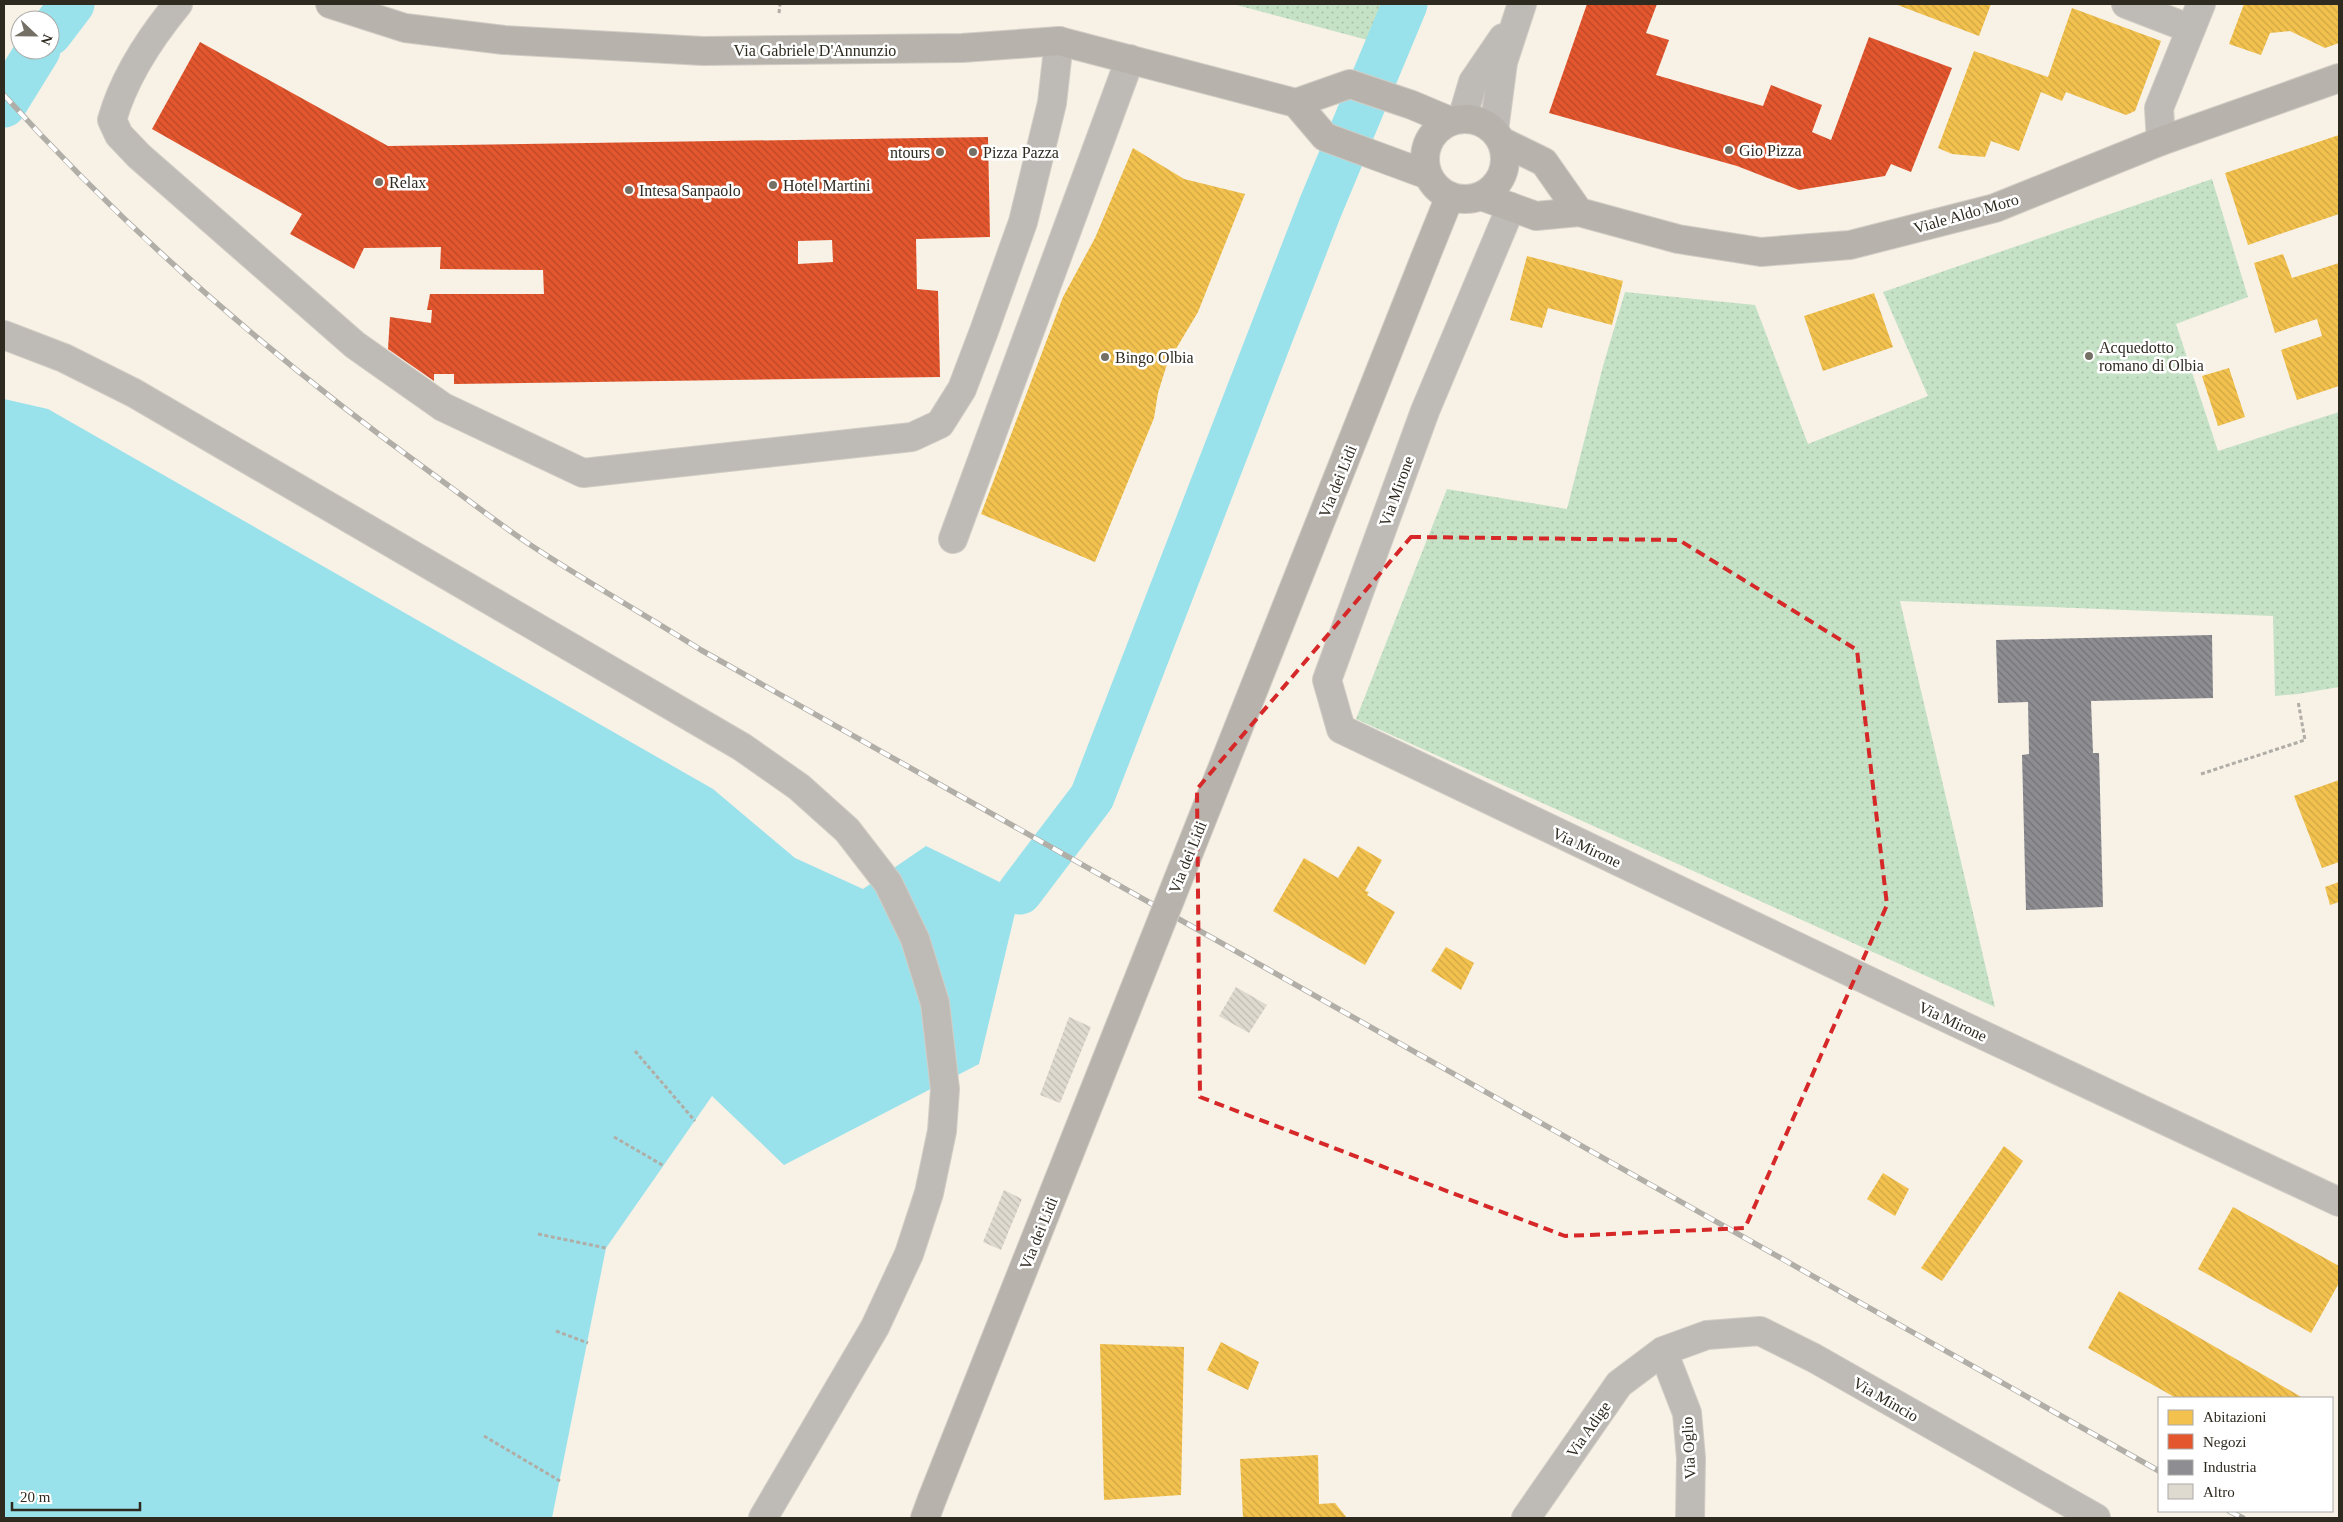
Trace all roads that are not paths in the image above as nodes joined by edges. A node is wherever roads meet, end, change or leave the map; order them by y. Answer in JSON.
{"nodes":[{"id":1,"x":178,"y":4,"type":"edge"},
{"id":2,"x":330,"y":4,"type":"edge"},
{"id":3,"x":2126,"y":4,"type":"edge"},
{"id":4,"x":2201,"y":4,"type":"edge"},
{"id":5,"x":1518,"y":12,"type":"edge"},
{"id":6,"x":2191,"y":29,"type":"junction"},
{"id":7,"x":1059,"y":41,"type":"junction"},
{"id":8,"x":1130,"y":59,"type":"junction"},
{"id":9,"x":2339,"y":78,"type":"edge"},
{"id":10,"x":1296,"y":103,"type":"junction"},
{"id":11,"x":1456,"y":120,"type":"junction"},
{"id":12,"x":1498,"y":136,"type":"junction"},
{"id":13,"x":2160,"y":141,"type":"junction"},
{"id":14,"x":1428,"y":175,"type":"junction"},
{"id":15,"x":1450,"y":196,"type":"junction"},
{"id":16,"x":1481,"y":196,"type":"junction"},
{"id":17,"x":1511,"y":207,"type":"junction"},
{"id":18,"x":1579,"y":212,"type":"junction"},
{"id":19,"x":4,"y":335,"type":"edge"},
{"id":20,"x":953,"y":539,"type":"dead end"},
{"id":21,"x":2339,"y":1202,"type":"edge"},
{"id":22,"x":1663,"y":1351,"type":"junction"},
{"id":23,"x":928,"y":1509,"type":"edge"},
{"id":24,"x":763,"y":1518,"type":"edge"},
{"id":25,"x":1526,"y":1518,"type":"edge"},
{"id":26,"x":1690,"y":1518,"type":"edge"},
{"id":27,"x":2096,"y":1518,"type":"edge"}],
"edges":[{"from":1,"to":7,"type":"street"},
{"from":2,"to":7,"type":"main road","name":"Via Gabriele D'Annunzio"},
{"from":3,"to":6,"type":"street"},
{"from":4,"to":6,"type":"street"},
{"from":5,"to":11,"type":"street"},
{"from":5,"to":12,"type":"street"},
{"from":6,"to":13,"type":"street"},
{"from":7,"to":8,"type":"main road","name":"Via Gabriele D'Annunzio"},
{"from":8,"to":10,"type":"main road","name":"Via Gabriele D'Annunzio"},
{"from":8,"to":20,"type":"street"},
{"from":9,"to":13,"type":"main road","name":"Viale Aldo Moro"},
{"from":10,"to":11,"type":"main road"},
{"from":10,"to":14,"type":"main road"},
{"from":11,"to":12,"type":"main road"},
{"from":11,"to":14,"type":"main road"},
{"from":12,"to":16,"type":"main road"},
{"from":12,"to":18,"type":"main road"},
{"from":13,"to":18,"type":"main road","name":"Viale Aldo Moro"},
{"from":14,"to":15,"type":"main road"},
{"from":15,"to":16,"type":"main road"},
{"from":15,"to":23,"type":"main road","name":"Via dei Lidi","bridge":true},
{"from":16,"to":17,"type":"main road","name":"Viale Aldo Moro"},
{"from":17,"to":18,"type":"main road","name":"Viale Aldo Moro"},
{"from":17,"to":21,"type":"street","name":"Via Mirone"},
{"from":19,"to":24,"type":"street"},
{"from":22,"to":25,"type":"street","name":"Via Adige"},
{"from":22,"to":26,"type":"street","name":"Via Oglio"},
{"from":22,"to":27,"type":"street","name":"Via Mincio"}]}
